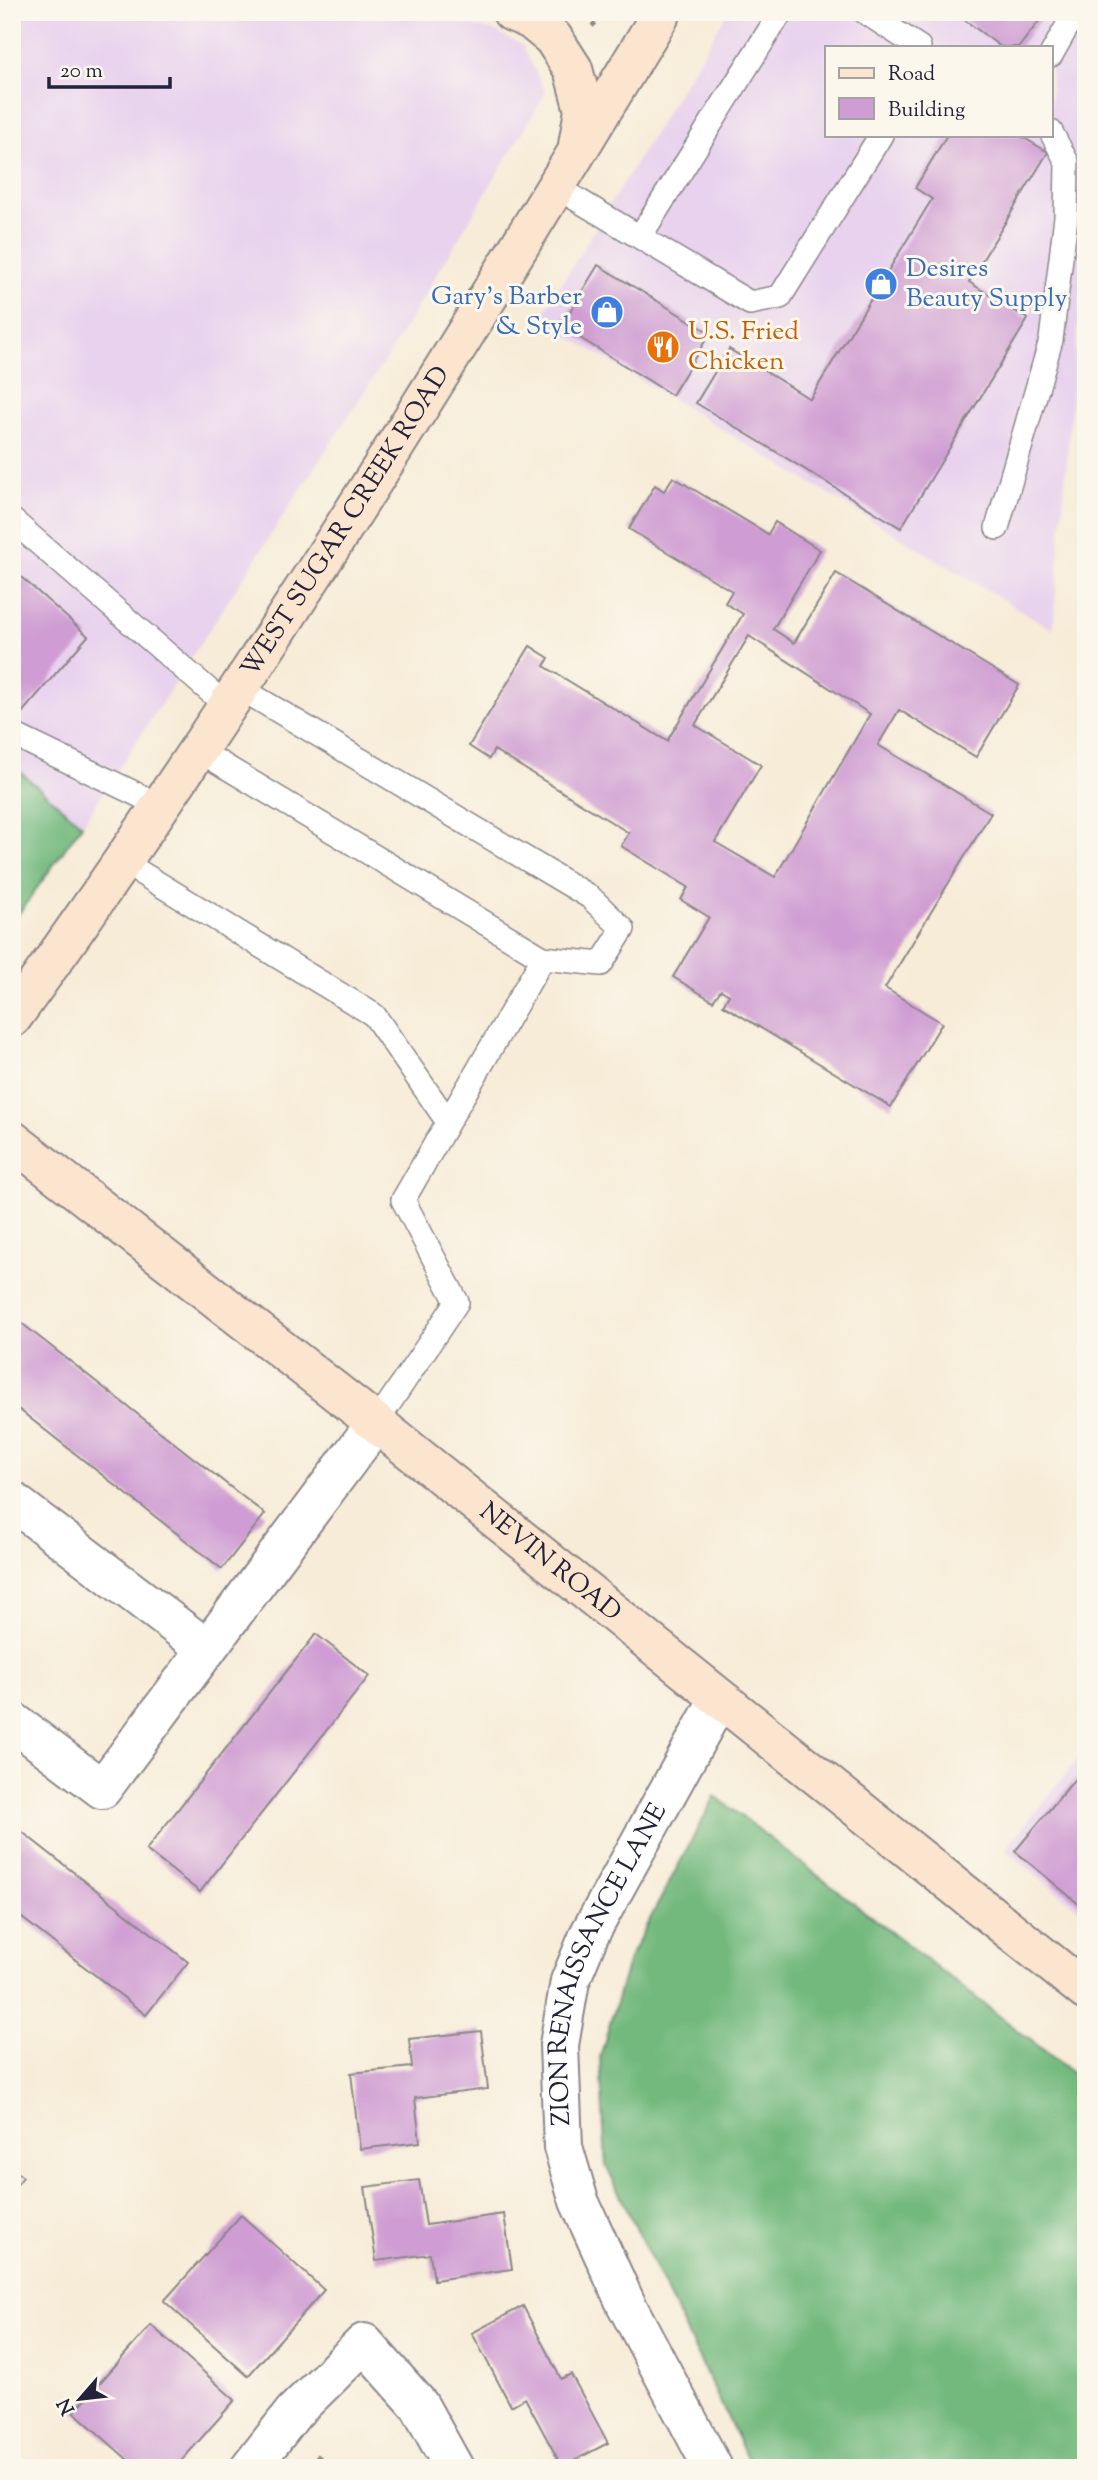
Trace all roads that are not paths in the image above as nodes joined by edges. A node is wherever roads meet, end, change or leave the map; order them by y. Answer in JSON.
{"nodes":[{"id":1,"x":512,"y":12,"type":"edge"},
{"id":2,"x":662,"y":12,"type":"edge"},
{"id":3,"x":781,"y":12,"type":"edge"},
{"id":4,"x":865,"y":12,"type":"edge"},
{"id":5,"x":1068,"y":25,"type":"dead end"},
{"id":6,"x":917,"y":46,"type":"edge"},
{"id":7,"x":1052,"y":53,"type":"edge"},
{"id":8,"x":1052,"y":134,"type":"edge"},
{"id":9,"x":880,"y":136,"type":"edge"},
{"id":10,"x":576,"y":154,"type":"junction"},
{"id":11,"x":556,"y":187,"type":"junction"},
{"id":12,"x":640,"y":235,"type":"junction"},
{"id":13,"x":12,"y":520,"type":"edge"},
{"id":14,"x":997,"y":528,"type":"dead end"},
{"id":15,"x":233,"y":697,"type":"junction"},
{"id":16,"x":12,"y":734,"type":"edge"},
{"id":17,"x":198,"y":750,"type":"junction"},
{"id":18,"x":161,"y":806,"type":"junction"},
{"id":19,"x":123,"y":862,"type":"junction"},
{"id":20,"x":542,"y":958,"type":"junction"},
{"id":21,"x":12,"y":1018,"type":"edge"},
{"id":22,"x":448,"y":1122,"type":"junction"},
{"id":23,"x":12,"y":1140,"type":"edge"},
{"id":24,"x":376,"y":1423,"type":"junction"},
{"id":25,"x":12,"y":1501,"type":"edge"},
{"id":26,"x":207,"y":1649,"type":"junction"},
{"id":27,"x":719,"y":1699,"type":"junction"},
{"id":28,"x":12,"y":1721,"type":"edge"},
{"id":29,"x":1086,"y":1991,"type":"edge"},
{"id":30,"x":250,"y":2468,"type":"edge"},
{"id":31,"x":454,"y":2468,"type":"edge"},
{"id":32,"x":713,"y":2468,"type":"edge"}],
"edges":[{"from":1,"to":10,"type":"main road"},
{"from":2,"to":10,"type":"main road","name":"WEST SUGAR CREEK ROAD"},
{"from":3,"to":12,"type":"lane"},
{"from":4,"to":6,"type":"lane"},
{"from":5,"to":7,"type":"lane"},
{"from":8,"to":14,"type":"lane"},
{"from":9,"to":12,"type":"lane"},
{"from":10,"to":11,"type":"main road","name":"WEST SUGAR CREEK ROAD"},
{"from":11,"to":12,"type":"lane"},
{"from":11,"to":15,"type":"main road","name":"WEST SUGAR CREEK ROAD"},
{"from":13,"to":15,"type":"lane"},
{"from":15,"to":17,"type":"main road","name":"WEST SUGAR CREEK ROAD"},
{"from":15,"to":20,"type":"lane"},
{"from":16,"to":18,"type":"lane"},
{"from":17,"to":18,"type":"main road","name":"WEST SUGAR CREEK ROAD"},
{"from":17,"to":20,"type":"lane"},
{"from":18,"to":19,"type":"main road","name":"WEST SUGAR CREEK ROAD"},
{"from":19,"to":21,"type":"main road","name":"WEST SUGAR CREEK ROAD"},
{"from":19,"to":22,"type":"lane"},
{"from":20,"to":22,"type":"lane"},
{"from":22,"to":24,"type":"lane"},
{"from":23,"to":24,"type":"main road","name":"NEVIN ROAD"},
{"from":24,"to":26,"type":"street"},
{"from":24,"to":27,"type":"main road","name":"NEVIN ROAD"},
{"from":25,"to":26,"type":"street"},
{"from":26,"to":28,"type":"street"},
{"from":27,"to":29,"type":"main road","name":"NEVIN ROAD"},
{"from":27,"to":32,"type":"street","name":"ZION RENAISSANCE LANE"},
{"from":30,"to":31,"type":"street"}]}
